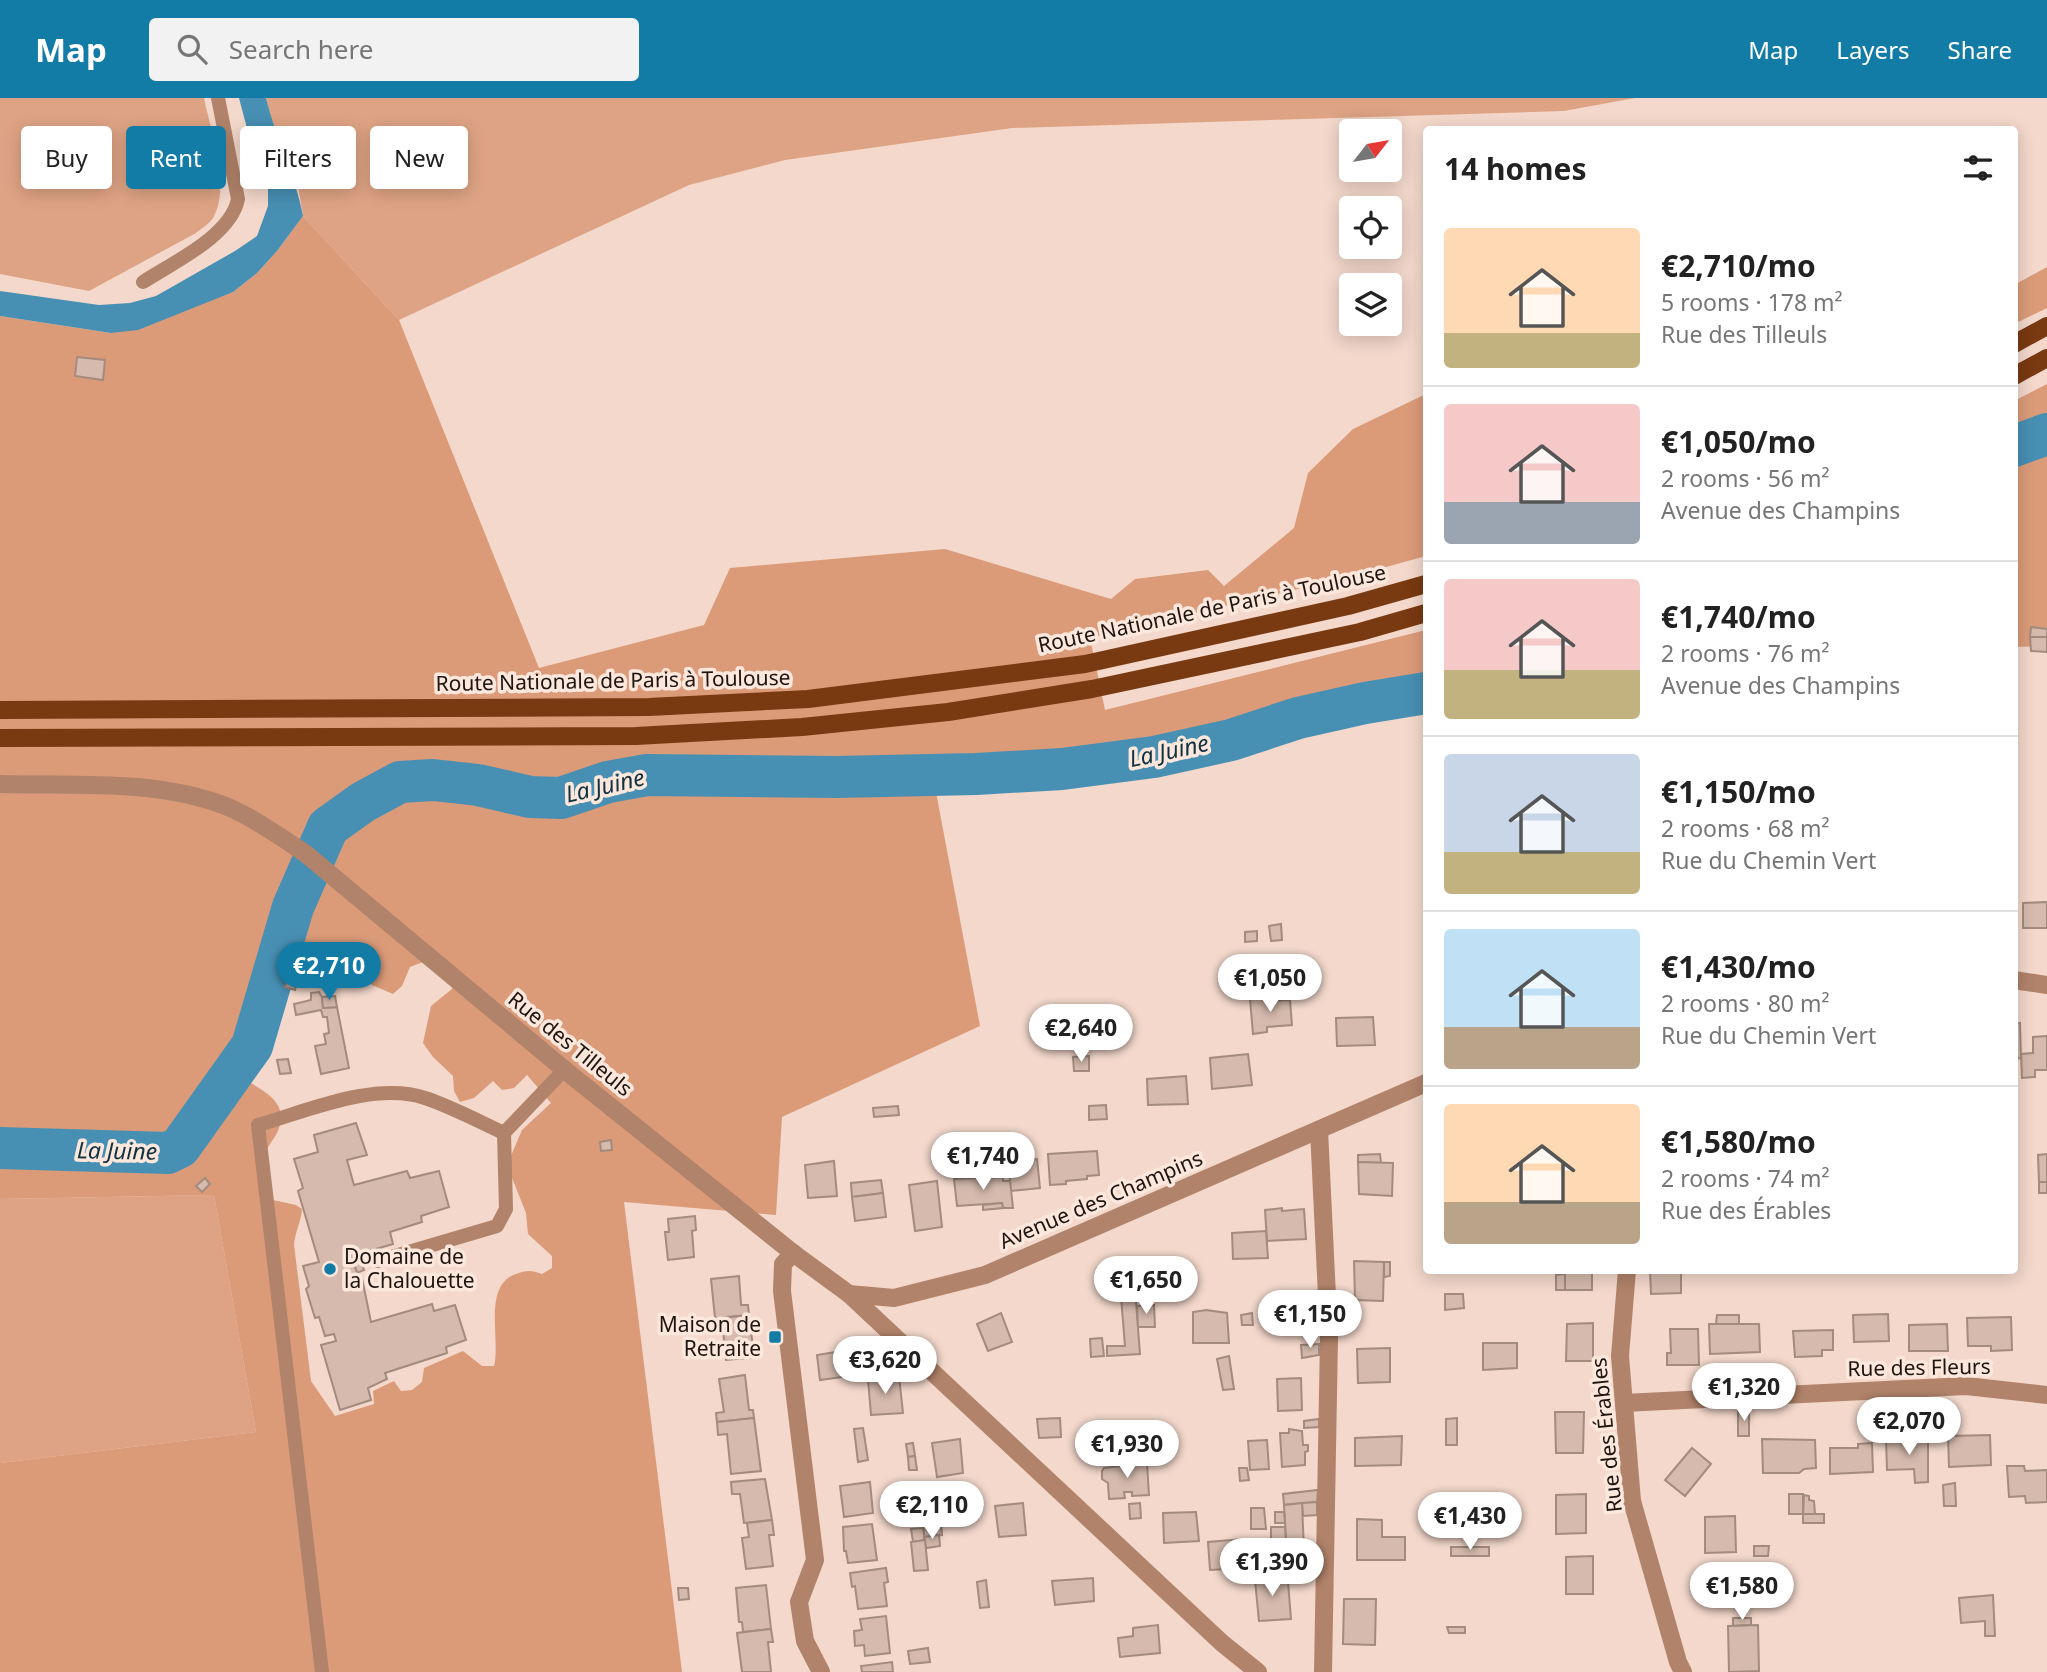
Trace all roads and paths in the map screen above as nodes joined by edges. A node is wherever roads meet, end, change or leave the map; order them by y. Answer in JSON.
{"nodes":[{"id":1,"x":218,"y":98,"type":"edge"},
{"id":2,"x":143,"y":282,"type":"dead end"},
{"id":3,"x":2047,"y":326,"type":"edge"},
{"id":4,"x":2018,"y":342,"type":"edge"},
{"id":5,"x":2047,"y":358,"type":"edge"},
{"id":6,"x":2018,"y":374,"type":"edge"},
{"id":7,"x":1423,"y":585,"type":"edge"},
{"id":8,"x":1423,"y":614,"type":"edge"},
{"id":9,"x":0,"y":710,"type":"edge"},
{"id":10,"x":0,"y":738,"type":"edge"},
{"id":11,"x":0,"y":785,"type":"edge"},
{"id":12,"x":2018,"y":981,"type":"edge"},
{"id":13,"x":2047,"y":985,"type":"edge"},
{"id":14,"x":564,"y":1070,"type":"junction"},
{"id":15,"x":1423,"y":1084,"type":"edge"},
{"id":16,"x":1319,"y":1130,"type":"junction"},
{"id":17,"x":504,"y":1133,"type":"junction"},
{"id":18,"x":793,"y":1253,"type":"junction"},
{"id":19,"x":378,"y":1261,"type":"dead end"},
{"id":20,"x":1627,"y":1274,"type":"edge"},
{"id":21,"x":849,"y":1294,"type":"junction"},
{"id":22,"x":2047,"y":1395,"type":"edge"},
{"id":23,"x":1624,"y":1403,"type":"junction"},
{"id":24,"x":322,"y":1672,"type":"edge"},
{"id":25,"x":821,"y":1672,"type":"edge"},
{"id":26,"x":1258,"y":1672,"type":"edge"},
{"id":27,"x":1323,"y":1672,"type":"edge"},
{"id":28,"x":1683,"y":1672,"type":"edge"}],
"edges":[{"from":1,"to":2,"type":"lane"},
{"from":3,"to":4,"type":"main road"},
{"from":5,"to":6,"type":"main road"},
{"from":7,"to":9,"type":"main road","name":"Route Nationale de Paris à Toulouse"},
{"from":8,"to":10,"type":"main road"},
{"from":11,"to":14,"type":"street","name":"Rue des Tilleuls"},
{"from":12,"to":13,"type":"street"},
{"from":14,"to":17,"type":"lane"},
{"from":14,"to":18,"type":"street","name":"Rue des Tilleuls"},
{"from":15,"to":16,"type":"street","name":"Avenue des Champins"},
{"from":16,"to":21,"type":"street","name":"Avenue des Champins"},
{"from":16,"to":27,"type":"street"},
{"from":17,"to":19,"type":"lane"},
{"from":17,"to":24,"type":"lane"},
{"from":18,"to":21,"type":"street"},
{"from":18,"to":25,"type":"street"},
{"from":20,"to":23,"type":"street","name":"Rue des Érables"},
{"from":21,"to":26,"type":"street"},
{"from":22,"to":23,"type":"street","name":"Rue des Fleurs"},
{"from":23,"to":28,"type":"street","name":"Rue des Érables"}]}
